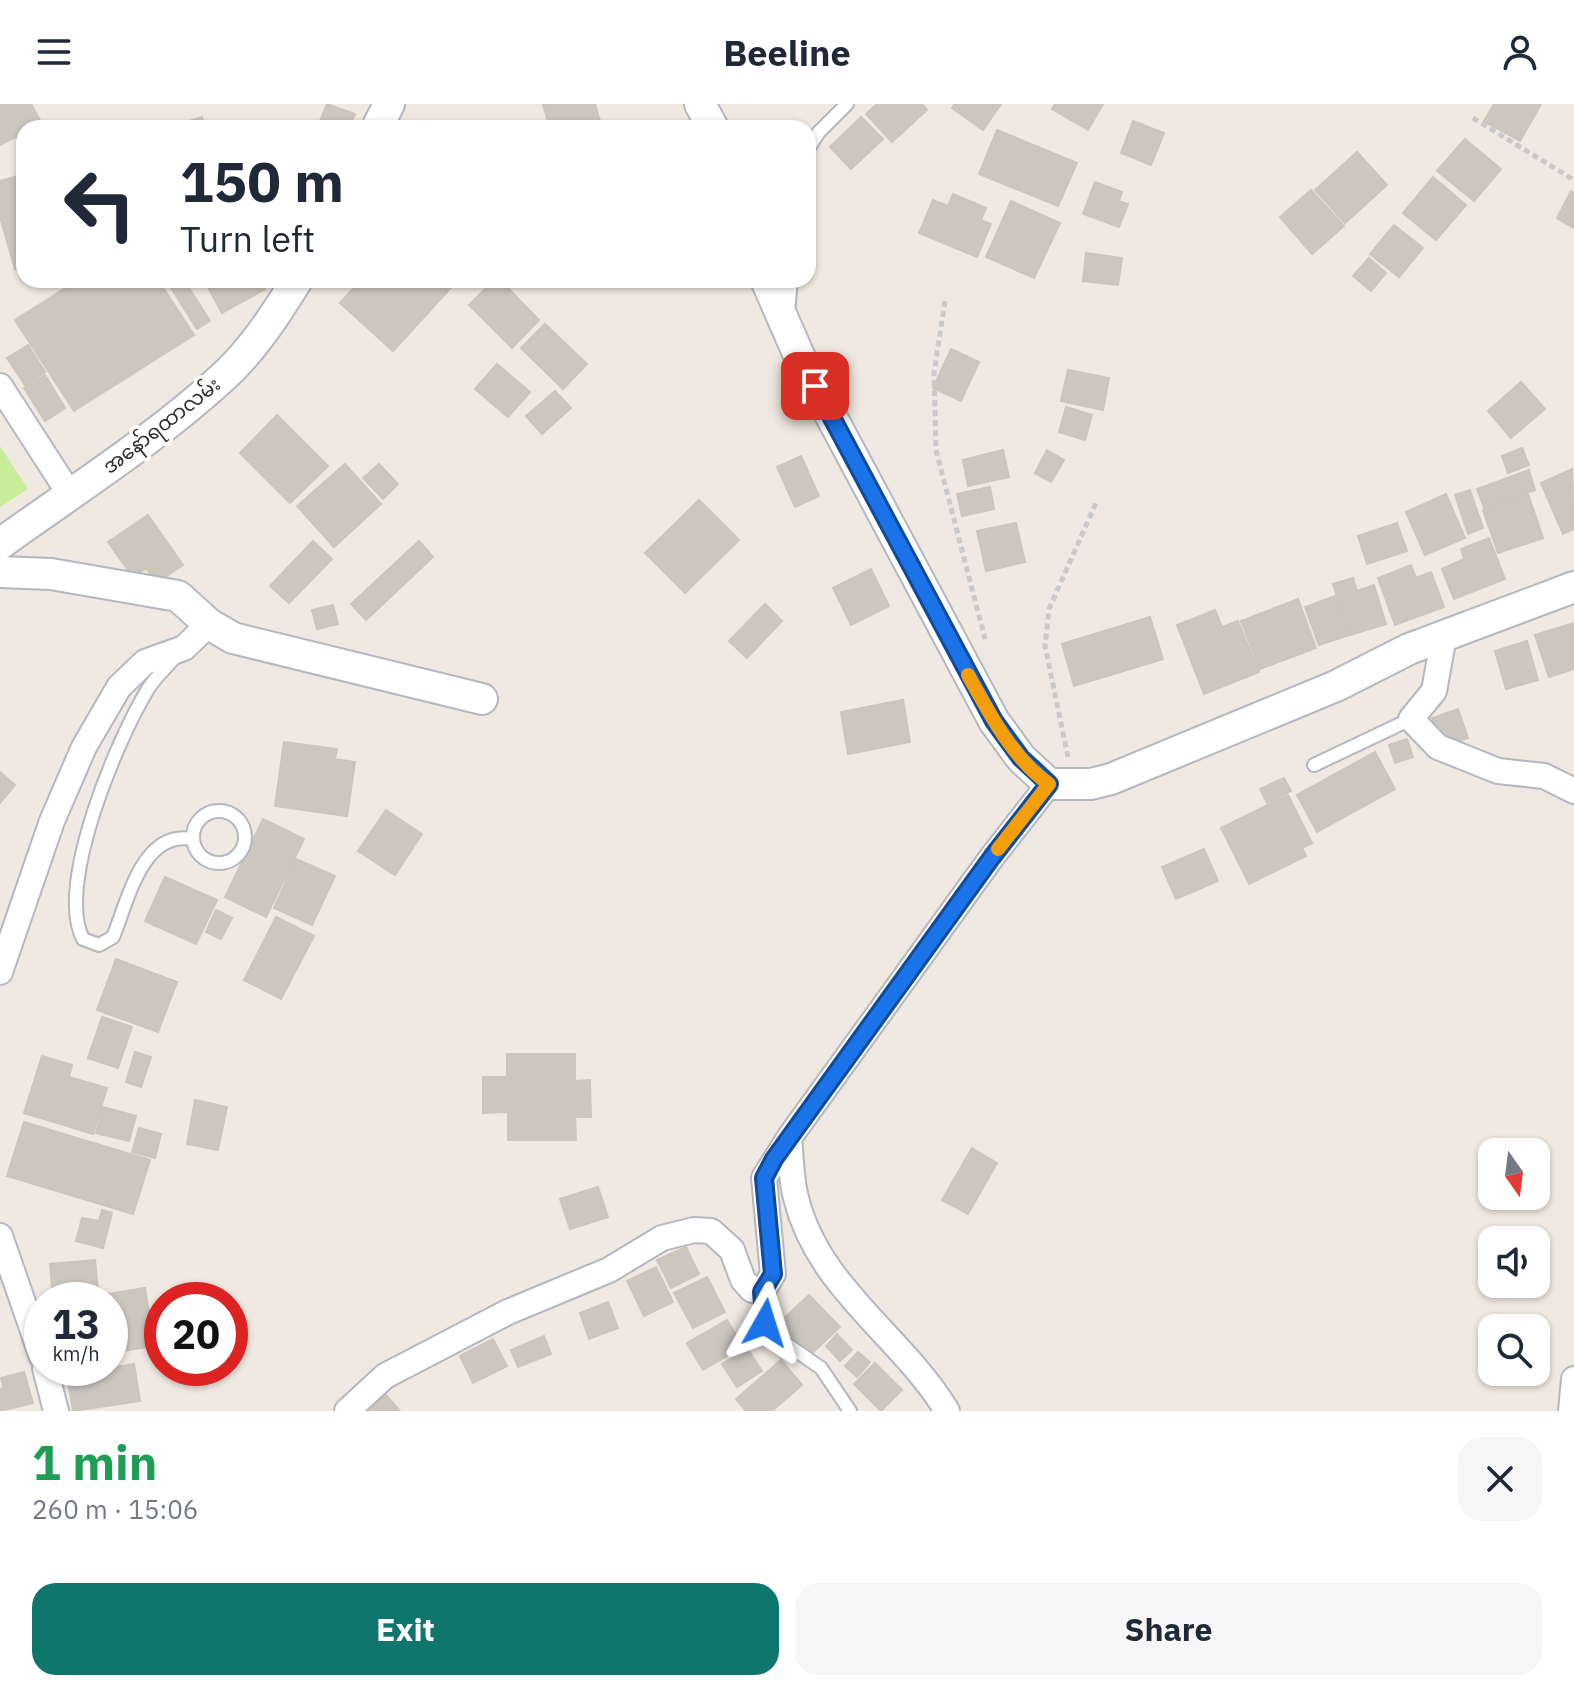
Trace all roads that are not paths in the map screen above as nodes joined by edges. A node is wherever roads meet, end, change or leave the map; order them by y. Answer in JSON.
{"nodes":[{"id":1,"x":847,"y":104,"type":"edge"},
{"id":2,"x":816,"y":137,"type":"edge"},
{"id":3,"x":292,"y":288,"type":"edge"},
{"id":4,"x":769,"y":288,"type":"edge"},
{"id":5,"x":790,"y":288,"type":"edge"},
{"id":6,"x":783,"y":322,"type":"junction"},
{"id":7,"x":0,"y":386,"type":"edge"},
{"id":8,"x":69,"y":493,"type":"junction"},
{"id":9,"x":0,"y":544,"type":"edge"},
{"id":10,"x":0,"y":572,"type":"edge"},
{"id":11,"x":1574,"y":587,"type":"edge"},
{"id":12,"x":209,"y":624,"type":"junction"},
{"id":13,"x":1444,"y":636,"type":"junction"},
{"id":14,"x":184,"y":648,"type":"junction"},
{"id":15,"x":482,"y":699,"type":"dead end"},
{"id":16,"x":1411,"y":719,"type":"junction"},
{"id":17,"x":1314,"y":765,"type":"dead end"},
{"id":18,"x":1062,"y":785,"type":"junction"},
{"id":19,"x":1574,"y":791,"type":"edge"},
{"id":20,"x":192,"y":839,"type":"junction"},
{"id":21,"x":0,"y":972,"type":"edge"},
{"id":22,"x":789,"y":1138,"type":"junction"},
{"id":23,"x":0,"y":1236,"type":"edge"},
{"id":24,"x":762,"y":1292,"type":"junction"},
{"id":25,"x":24,"y":1305,"type":"edge"},
{"id":26,"x":1574,"y":1379,"type":"edge"},
{"id":27,"x":50,"y":1386,"type":"edge"},
{"id":28,"x":56,"y":1411,"type":"edge"},
{"id":29,"x":347,"y":1411,"type":"edge"},
{"id":30,"x":850,"y":1411,"type":"edge"},
{"id":31,"x":947,"y":1411,"type":"edge"},
{"id":32,"x":1571,"y":1411,"type":"edge"}],
"edges":[{"from":1,"to":2,"type":"lane"},
{"from":3,"to":8,"type":"street","name":"အ‌နော်‌ရထာလမ်း"},
{"from":4,"to":6,"type":"street"},
{"from":5,"to":6,"type":"lane"},
{"from":6,"to":18,"type":"street"},
{"from":7,"to":8,"type":"street"},
{"from":8,"to":9,"type":"street","name":"အ‌နော်‌ရထာလမ်း"},
{"from":10,"to":12,"type":"street"},
{"from":11,"to":13,"type":"street"},
{"from":12,"to":14,"type":"street"},
{"from":12,"to":15,"type":"street"},
{"from":13,"to":16,"type":"street"},
{"from":13,"to":18,"type":"street"},
{"from":14,"to":20,"type":"lane"},
{"from":14,"to":21,"type":"street"},
{"from":16,"to":17,"type":"lane"},
{"from":16,"to":19,"type":"street"},
{"from":18,"to":22,"type":"street"},
{"from":20,"to":20,"type":"lane"},
{"from":22,"to":24,"type":"street"},
{"from":22,"to":31,"type":"street"},
{"from":23,"to":25,"type":"street"},
{"from":24,"to":29,"type":"street"},
{"from":24,"to":30,"type":"lane"},
{"from":26,"to":32,"type":"street"},
{"from":27,"to":28,"type":"street"}]}
